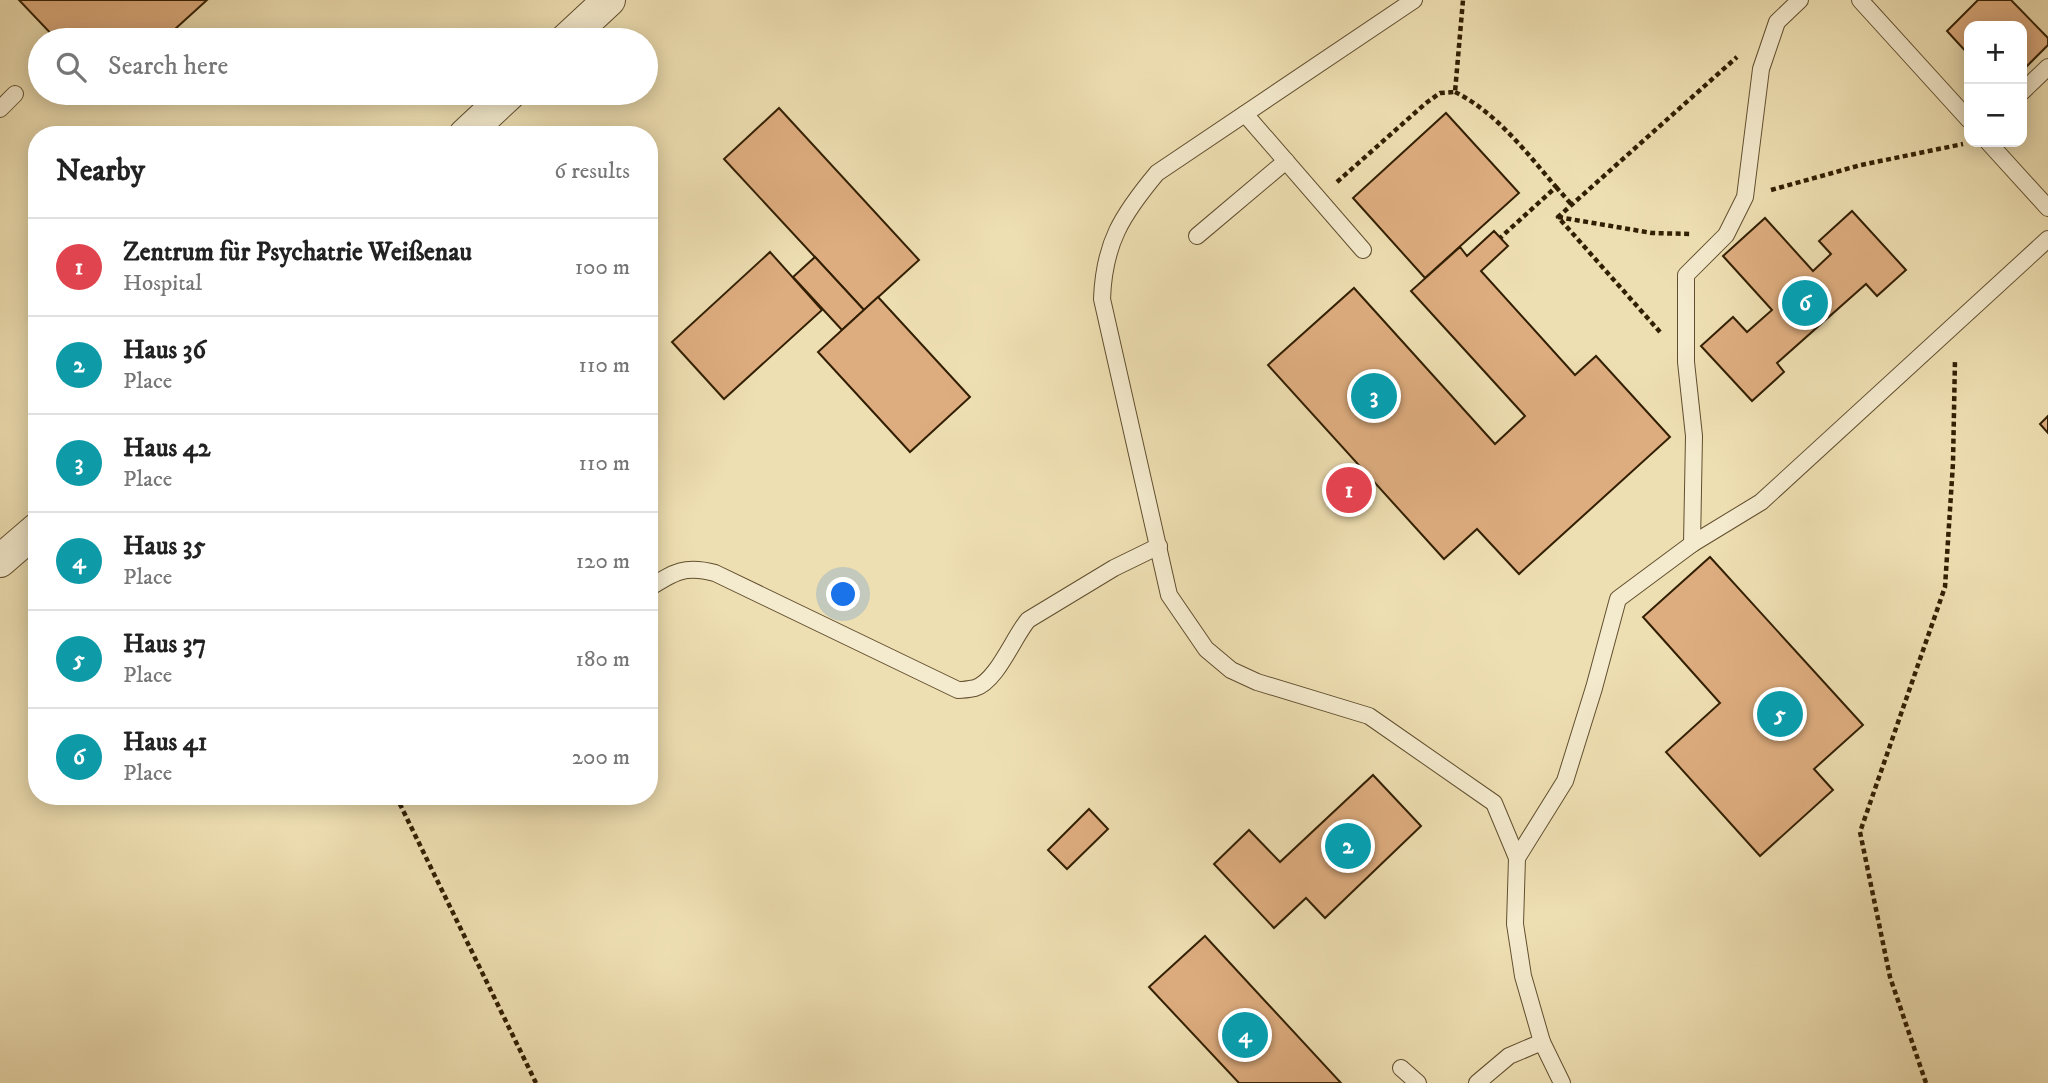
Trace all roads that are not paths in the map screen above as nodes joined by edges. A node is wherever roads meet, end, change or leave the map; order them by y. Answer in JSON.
{"nodes":[{"id":1,"x":609,"y":0,"type":"edge"},
{"id":2,"x":1414,"y":0,"type":"edge"},
{"id":3,"x":1800,"y":0,"type":"edge"},
{"id":4,"x":1860,"y":0,"type":"edge"},
{"id":5,"x":579,"y":28,"type":"edge"},
{"id":6,"x":2048,"y":66,"type":"edge"},
{"id":7,"x":2027,"y":87,"type":"edge"},
{"id":8,"x":15,"y":94,"type":"dead end"},
{"id":9,"x":497,"y":105,"type":"edge"},
{"id":10,"x":0,"y":109,"type":"edge"},
{"id":11,"x":1245,"y":114,"type":"junction"},
{"id":12,"x":1964,"y":114,"type":"edge"},
{"id":13,"x":475,"y":126,"type":"edge"},
{"id":14,"x":1993,"y":147,"type":"edge"},
{"id":15,"x":1286,"y":161,"type":"junction"},
{"id":16,"x":2048,"y":208,"type":"edge"},
{"id":17,"x":1197,"y":236,"type":"dead end"},
{"id":18,"x":2048,"y":239,"type":"edge"},
{"id":19,"x":1363,"y":250,"type":"dead end"},
{"id":20,"x":28,"y":536,"type":"edge"},
{"id":21,"x":1692,"y":544,"type":"junction"},
{"id":22,"x":1159,"y":546,"type":"junction"},
{"id":23,"x":0,"y":561,"type":"edge"},
{"id":24,"x":658,"y":582,"type":"edge"},
{"id":25,"x":1517,"y":858,"type":"junction"},
{"id":26,"x":1542,"y":1042,"type":"junction"},
{"id":27,"x":1401,"y":1068,"type":"dead end"},
{"id":28,"x":1418,"y":1083,"type":"edge"},
{"id":29,"x":1477,"y":1083,"type":"edge"},
{"id":30,"x":1562,"y":1083,"type":"edge"}],
"edges":[{"from":1,"to":5,"type":"street"},
{"from":2,"to":11,"type":"lane"},
{"from":3,"to":21,"type":"lane"},
{"from":4,"to":12,"type":"lane"},
{"from":6,"to":7,"type":"lane"},
{"from":8,"to":10,"type":"lane"},
{"from":9,"to":13,"type":"street"},
{"from":11,"to":15,"type":"lane"},
{"from":11,"to":22,"type":"lane"},
{"from":14,"to":16,"type":"lane"},
{"from":15,"to":17,"type":"lane"},
{"from":15,"to":19,"type":"lane"},
{"from":18,"to":21,"type":"lane"},
{"from":20,"to":23,"type":"street"},
{"from":21,"to":25,"type":"lane"},
{"from":22,"to":24,"type":"lane"},
{"from":22,"to":25,"type":"lane"},
{"from":25,"to":26,"type":"lane"},
{"from":26,"to":29,"type":"lane"},
{"from":26,"to":30,"type":"lane"},
{"from":27,"to":28,"type":"lane"}]}
